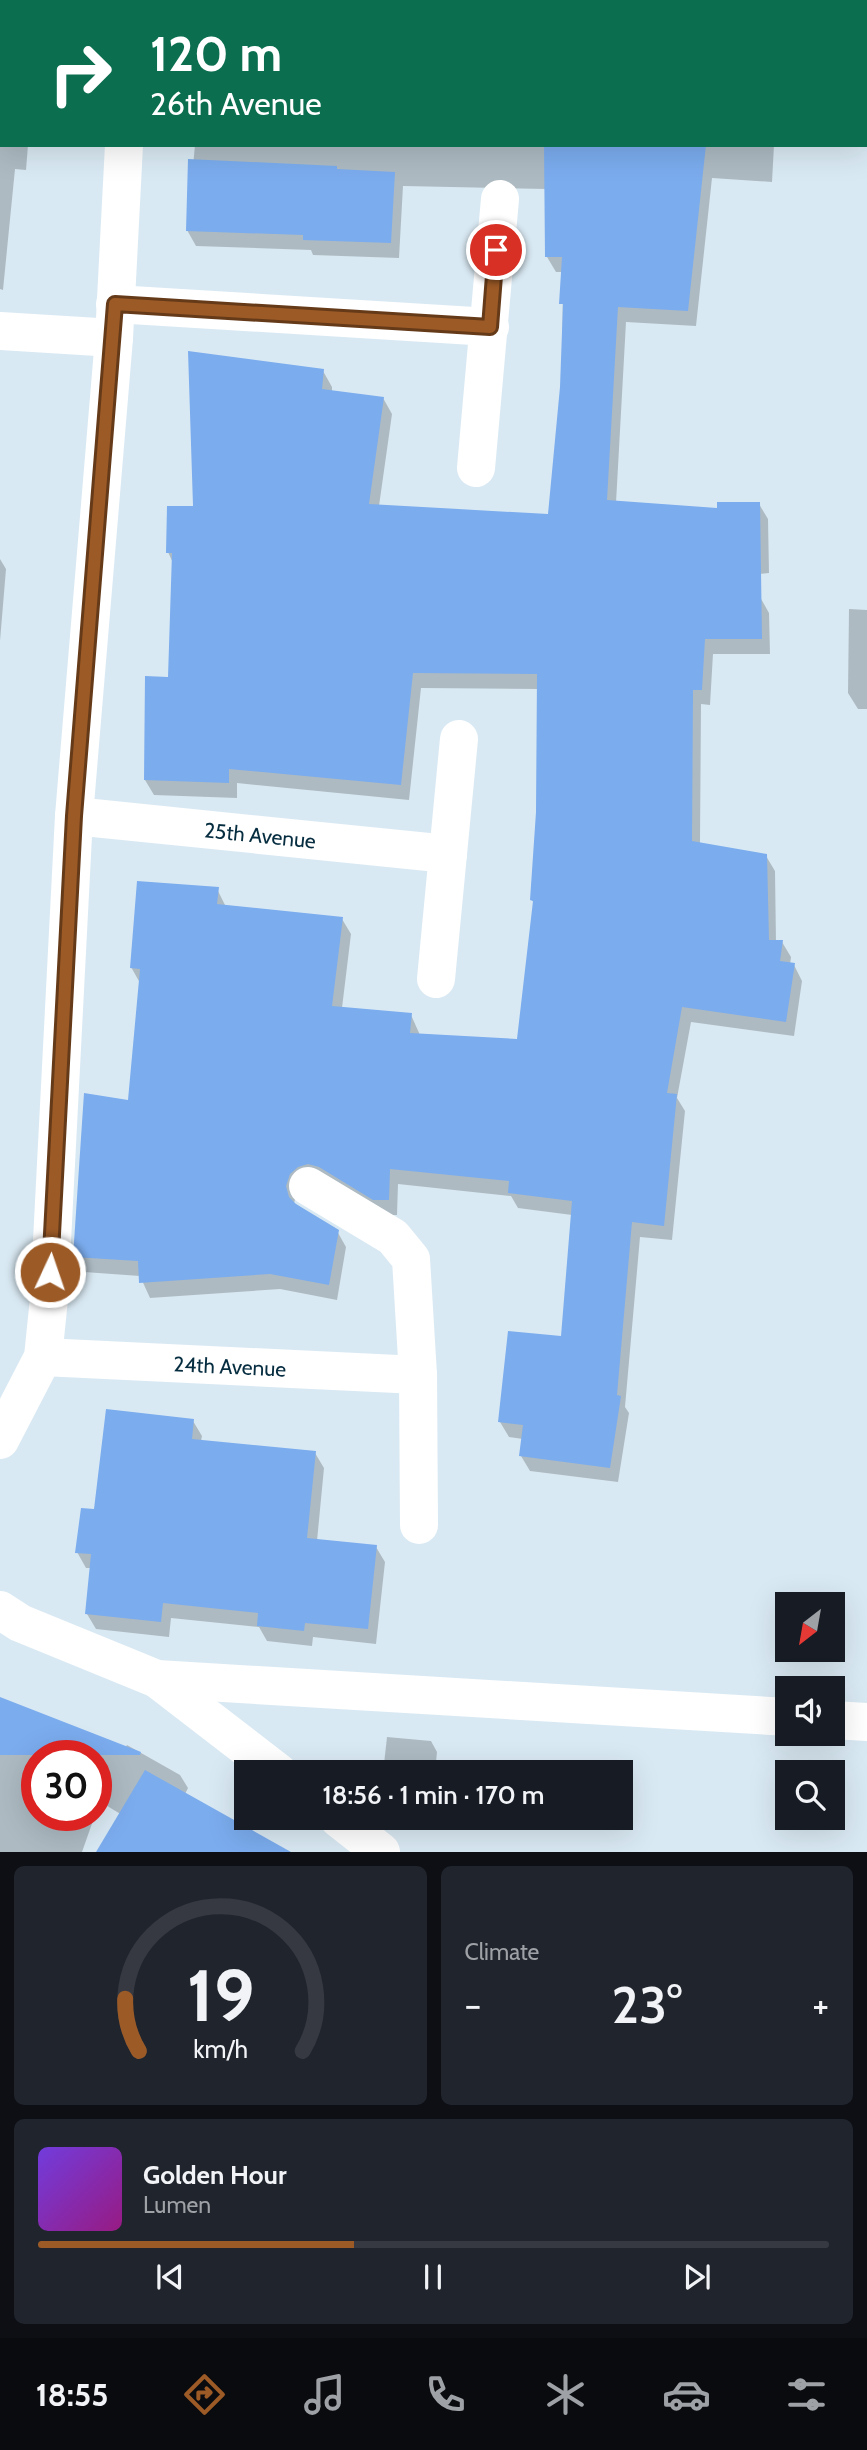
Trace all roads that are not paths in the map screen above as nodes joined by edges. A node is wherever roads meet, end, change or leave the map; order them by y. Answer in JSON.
{"nodes":[{"id":1,"x":124,"y":147,"type":"edge"},
{"id":2,"x":500,"y":199,"type":"dead end"},
{"id":3,"x":114,"y":321,"type":"junction"},
{"id":4,"x":490,"y":327,"type":"junction"},
{"id":5,"x":0,"y":331,"type":"edge"},
{"id":6,"x":476,"y":468,"type":"dead end"},
{"id":7,"x":459,"y":739,"type":"dead end"},
{"id":8,"x":74,"y":816,"type":"junction"},
{"id":9,"x":448,"y":854,"type":"junction"},
{"id":10,"x":436,"y":979,"type":"dead end"},
{"id":11,"x":308,"y":1186,"type":"dead end"},
{"id":12,"x":43,"y":1357,"type":"junction"},
{"id":13,"x":418,"y":1375,"type":"junction"},
{"id":14,"x":0,"y":1440,"type":"edge"},
{"id":15,"x":419,"y":1525,"type":"dead end"},
{"id":16,"x":0,"y":1610,"type":"edge"},
{"id":17,"x":157,"y":1679,"type":"junction"},
{"id":18,"x":775,"y":1716,"type":"edge"},
{"id":19,"x":845,"y":1721,"type":"edge"},
{"id":20,"x":867,"y":1722,"type":"edge"},
{"id":21,"x":262,"y":1760,"type":"edge"},
{"id":22,"x":353,"y":1830,"type":"edge"},
{"id":23,"x":381,"y":1852,"type":"edge"}],
"edges":[{"from":1,"to":3,"type":"street"},
{"from":2,"to":4,"type":"street"},
{"from":3,"to":4,"type":"street"},
{"from":3,"to":5,"type":"street"},
{"from":3,"to":8,"type":"street"},
{"from":4,"to":6,"type":"street"},
{"from":7,"to":9,"type":"street"},
{"from":8,"to":9,"type":"street","name":"25th Avenue"},
{"from":8,"to":12,"type":"street"},
{"from":9,"to":10,"type":"street"},
{"from":11,"to":13,"type":"street"},
{"from":12,"to":13,"type":"street","name":"24th Avenue"},
{"from":12,"to":14,"type":"street"},
{"from":13,"to":15,"type":"street"},
{"from":16,"to":17,"type":"street"},
{"from":17,"to":18,"type":"street"},
{"from":17,"to":21,"type":"street"},
{"from":19,"to":20,"type":"street"},
{"from":22,"to":23,"type":"street"}]}
